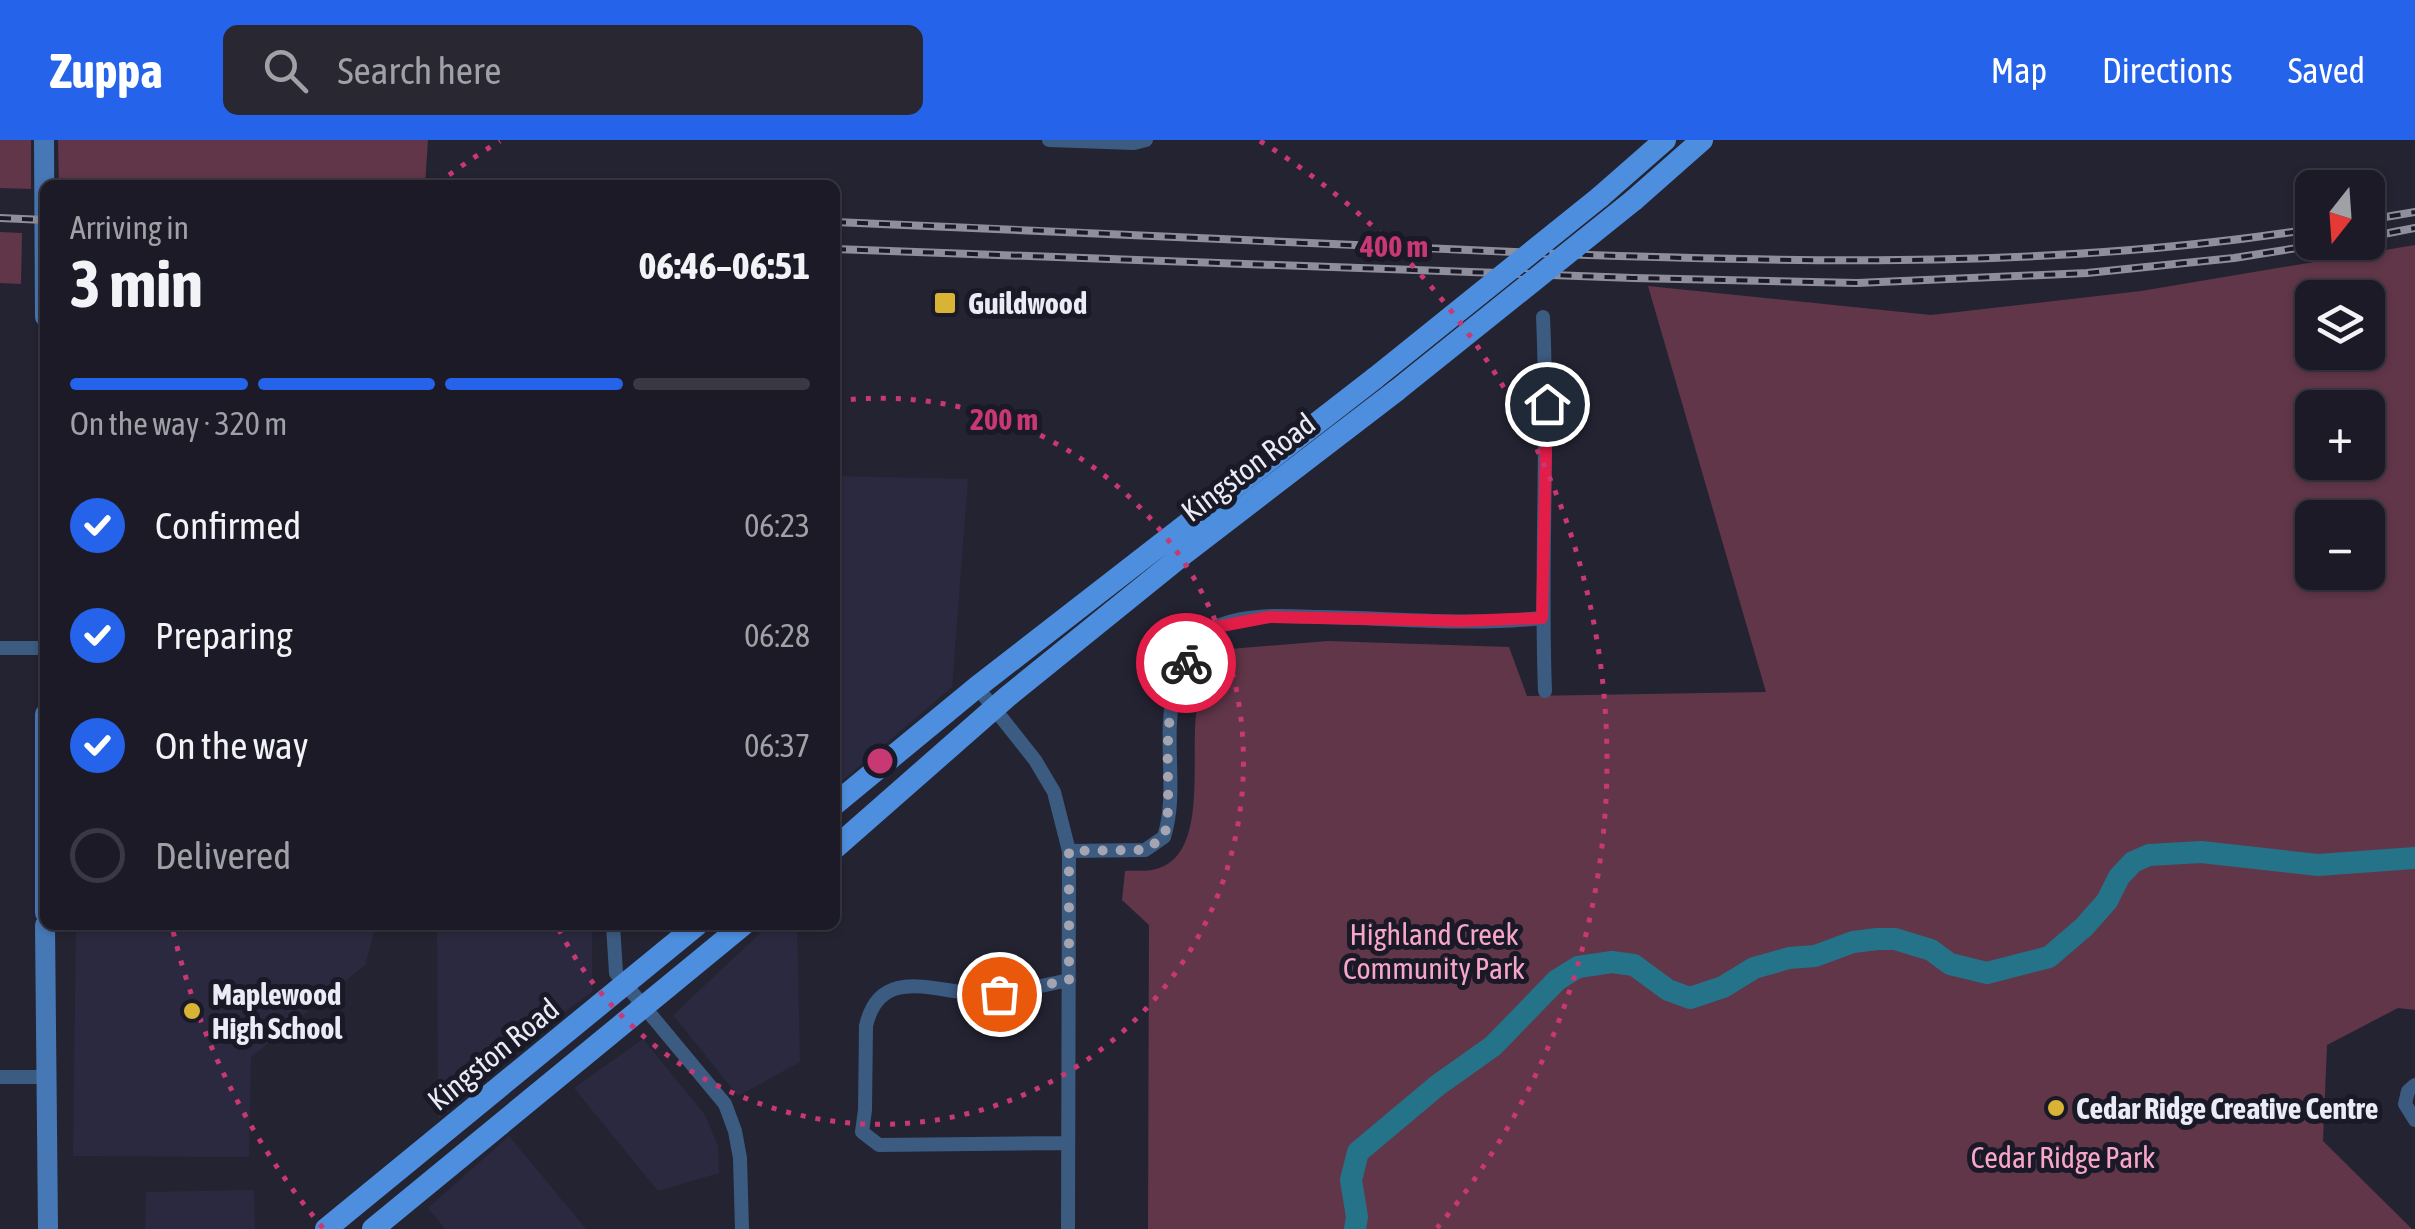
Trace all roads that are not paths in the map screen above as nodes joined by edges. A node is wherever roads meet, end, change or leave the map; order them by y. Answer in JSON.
{"nodes":[{"id":1,"x":44,"y":140,"type":"edge"},
{"id":2,"x":1049,"y":140,"type":"edge"},
{"id":3,"x":1146,"y":140,"type":"edge"},
{"id":4,"x":1666,"y":140,"type":"edge"},
{"id":5,"x":1702,"y":140,"type":"edge"},
{"id":6,"x":44,"y":180,"type":"edge"},
{"id":7,"x":1542,"y":317,"type":"dead end"},
{"id":8,"x":1542,"y":618,"type":"junction"},
{"id":9,"x":0,"y":648,"type":"edge"},
{"id":10,"x":40,"y":648,"type":"edge"},
{"id":11,"x":977,"y":687,"type":"junction"},
{"id":12,"x":1545,"y":691,"type":"dead end"},
{"id":13,"x":995,"y":707,"type":"junction"},
{"id":14,"x":840,"y":800,"type":"edge"},
{"id":15,"x":840,"y":844,"type":"edge"},
{"id":16,"x":1069,"y":851,"type":"junction"},
{"id":17,"x":45,"y":930,"type":"edge"},
{"id":18,"x":614,"y":930,"type":"edge"},
{"id":19,"x":691,"y":930,"type":"edge"},
{"id":20,"x":737,"y":930,"type":"edge"},
{"id":21,"x":1069,"y":980,"type":"junction"},
{"id":22,"x":625,"y":987,"type":"junction"},
{"id":23,"x":645,"y":1008,"type":"junction"},
{"id":24,"x":0,"y":1077,"type":"edge"},
{"id":25,"x":47,"y":1077,"type":"junction"},
{"id":26,"x":2415,"y":1085,"type":"edge"},
{"id":27,"x":2415,"y":1120,"type":"edge"},
{"id":28,"x":1067,"y":1143,"type":"junction"},
{"id":29,"x":48,"y":1229,"type":"edge"},
{"id":30,"x":326,"y":1229,"type":"edge"},
{"id":31,"x":373,"y":1229,"type":"edge"},
{"id":32,"x":742,"y":1229,"type":"edge"},
{"id":33,"x":1068,"y":1229,"type":"edge"}],
"edges":[{"from":1,"to":6,"type":"street"},
{"from":2,"to":3,"type":"street"},
{"from":4,"to":11,"type":"main road","name":"Kingston Road","bridge":true},
{"from":5,"to":13,"type":"main road","name":"Kingston Road","bridge":true},
{"from":7,"to":8,"type":"street"},
{"from":8,"to":12,"type":"street"},
{"from":8,"to":16,"type":"street"},
{"from":9,"to":10,"type":"street"},
{"from":11,"to":13,"type":"street"},
{"from":11,"to":14,"type":"main road","name":"Kingston Road"},
{"from":13,"to":15,"type":"main road","name":"Kingston Road"},
{"from":13,"to":16,"type":"street"},
{"from":16,"to":21,"type":"street"},
{"from":17,"to":25,"type":"street"},
{"from":18,"to":22,"type":"street"},
{"from":19,"to":22,"type":"main road","name":"Kingston Road"},
{"from":20,"to":23,"type":"main road","name":"Kingston Road"},
{"from":21,"to":28,"type":"street"},
{"from":21,"to":28,"type":"street"},
{"from":22,"to":23,"type":"street"},
{"from":22,"to":30,"type":"main road","name":"Kingston Road"},
{"from":23,"to":31,"type":"main road","name":"Kingston Road"},
{"from":23,"to":32,"type":"street"},
{"from":24,"to":25,"type":"street"},
{"from":25,"to":29,"type":"street"},
{"from":26,"to":27,"type":"street"},
{"from":28,"to":33,"type":"street"}]}
